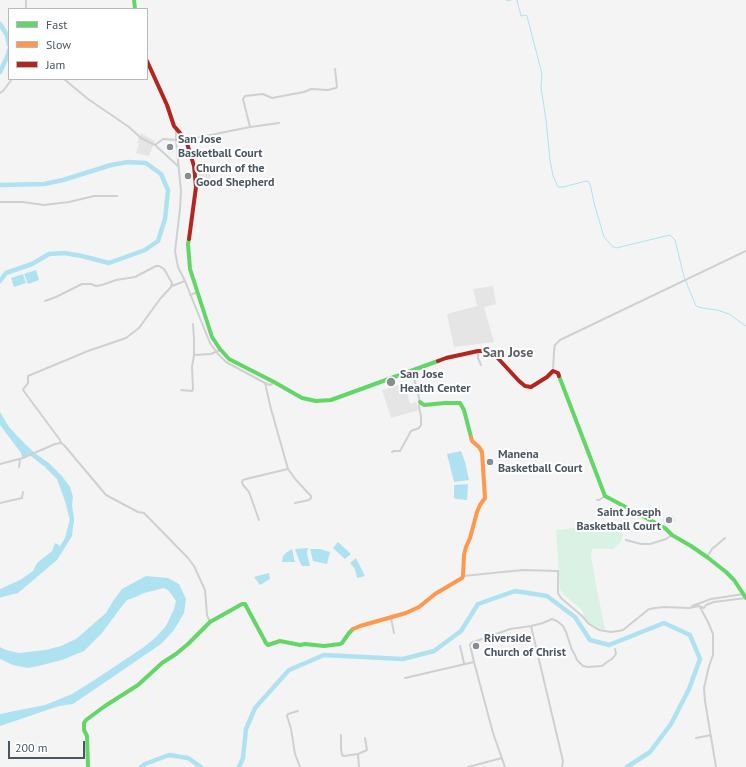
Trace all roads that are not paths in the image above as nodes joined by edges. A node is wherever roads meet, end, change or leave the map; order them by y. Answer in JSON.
{"nodes":[{"id":1,"x":148,"y":63,"type":"edge"},
{"id":2,"x":335,"y":69,"type":"dead end"},
{"id":3,"x":11,"y":80,"type":"edge"},
{"id":4,"x":65,"y":80,"type":"edge"},
{"id":5,"x":0,"y":93,"type":"edge"},
{"id":6,"x":279,"y":123,"type":"dead end"},
{"id":7,"x":250,"y":127,"type":"junction"},
{"id":8,"x":176,"y":130,"type":"junction"},
{"id":9,"x":176,"y":140,"type":"junction"},
{"id":10,"x":186,"y":140,"type":"junction"},
{"id":11,"x":155,"y":145,"type":"junction"},
{"id":12,"x":179,"y":167,"type":"junction"},
{"id":13,"x":117,"y":196,"type":"dead end"},
{"id":14,"x":0,"y":202,"type":"edge"},
{"id":15,"x":746,"y":251,"type":"edge"},
{"id":16,"x":185,"y":281,"type":"junction"},
{"id":17,"x":172,"y":286,"type":"junction"},
{"id":18,"x":198,"y":292,"type":"junction"},
{"id":19,"x":190,"y":295,"type":"junction"},
{"id":20,"x":45,"y":301,"type":"dead end"},
{"id":21,"x":193,"y":324,"type":"dead end"},
{"id":22,"x":218,"y":350,"type":"junction"},
{"id":23,"x":478,"y":351,"type":"junction"},
{"id":24,"x":194,"y":355,"type":"junction"},
{"id":25,"x":481,"y":365,"type":"dead end"},
{"id":26,"x":412,"y":370,"type":"junction"},
{"id":27,"x":553,"y":371,"type":"junction"},
{"id":28,"x":274,"y":382,"type":"junction"},
{"id":29,"x":265,"y":383,"type":"junction"},
{"id":30,"x":181,"y":390,"type":"dead end"},
{"id":31,"x":420,"y":402,"type":"junction"},
{"id":32,"x":61,"y":443,"type":"junction"},
{"id":33,"x":392,"y":452,"type":"dead end"},
{"id":34,"x":20,"y":459,"type":"junction"},
{"id":35,"x":0,"y":464,"type":"edge"},
{"id":36,"x":19,"y":467,"type":"dead end"},
{"id":37,"x":288,"y":469,"type":"junction"},
{"id":38,"x":23,"y":492,"type":"dead end"},
{"id":39,"x":605,"y":496,"type":"junction"},
{"id":40,"x":597,"y":500,"type":"dead end"},
{"id":41,"x":296,"y":503,"type":"dead end"},
{"id":42,"x":0,"y":504,"type":"edge"},
{"id":43,"x":259,"y":520,"type":"dead end"},
{"id":44,"x":672,"y":536,"type":"junction"},
{"id":45,"x":725,"y":538,"type":"dead end"},
{"id":46,"x":626,"y":540,"type":"dead end"},
{"id":47,"x":707,"y":557,"type":"junction"},
{"id":48,"x":463,"y":576,"type":"junction"},
{"id":49,"x":745,"y":596,"type":"edge"},
{"id":50,"x":699,"y":606,"type":"junction"},
{"id":51,"x":689,"y":608,"type":"junction"},
{"id":52,"x":391,"y":618,"type":"junction"},
{"id":53,"x":210,"y":622,"type":"junction"},
{"id":54,"x":531,"y":626,"type":"junction"},
{"id":55,"x":394,"y":633,"type":"dead end"},
{"id":56,"x":460,"y":646,"type":"dead end"},
{"id":57,"x":615,"y":649,"type":"dead end"},
{"id":58,"x":474,"y":662,"type":"junction"},
{"id":59,"x":464,"y":663,"type":"junction"},
{"id":60,"x":405,"y":678,"type":"dead end"},
{"id":61,"x":298,"y":711,"type":"dead end"},
{"id":62,"x":341,"y":735,"type":"dead end"},
{"id":63,"x":711,"y":735,"type":"junction"},
{"id":64,"x":365,"y":738,"type":"dead end"},
{"id":65,"x":696,"y":738,"type":"dead end"},
{"id":66,"x":358,"y":754,"type":"junction"},
{"id":67,"x":502,"y":758,"type":"junction"},
{"id":68,"x":88,"y":767,"type":"edge"},
{"id":69,"x":300,"y":767,"type":"edge"},
{"id":70,"x":359,"y":767,"type":"edge"},
{"id":71,"x":468,"y":767,"type":"edge"},
{"id":72,"x":505,"y":767,"type":"edge"},
{"id":73,"x":562,"y":767,"type":"edge"},
{"id":74,"x":716,"y":767,"type":"edge"}],
"edges":[{"from":1,"to":8,"type":"street"},
{"from":2,"to":7,"type":"street"},
{"from":3,"to":5,"type":"street"},
{"from":4,"to":11,"type":"street"},
{"from":6,"to":7,"type":"street"},
{"from":7,"to":10,"type":"street"},
{"from":8,"to":9,"type":"street"},
{"from":8,"to":10,"type":"street"},
{"from":9,"to":11,"type":"street"},
{"from":9,"to":12,"type":"street"},
{"from":10,"to":18,"type":"street"},
{"from":11,"to":12,"type":"street"},
{"from":12,"to":16,"type":"street"},
{"from":13,"to":14,"type":"street"},
{"from":15,"to":27,"type":"street"},
{"from":16,"to":17,"type":"street"},
{"from":16,"to":19,"type":"street"},
{"from":17,"to":20,"type":"street"},
{"from":17,"to":32,"type":"street"},
{"from":18,"to":19,"type":"street"},
{"from":18,"to":22,"type":"street"},
{"from":19,"to":22,"type":"street"},
{"from":21,"to":24,"type":"street"},
{"from":22,"to":24,"type":"street"},
{"from":22,"to":28,"type":"street"},
{"from":22,"to":29,"type":"street"},
{"from":23,"to":25,"type":"street"},
{"from":23,"to":26,"type":"street"},
{"from":23,"to":27,"type":"street"},
{"from":24,"to":30,"type":"street"},
{"from":26,"to":28,"type":"street"},
{"from":26,"to":31,"type":"street"},
{"from":27,"to":39,"type":"street"},
{"from":28,"to":29,"type":"street"},
{"from":29,"to":37,"type":"street"},
{"from":31,"to":33,"type":"street"},
{"from":31,"to":48,"type":"street"},
{"from":32,"to":34,"type":"street"},
{"from":32,"to":53,"type":"street"},
{"from":34,"to":35,"type":"street"},
{"from":34,"to":36,"type":"street"},
{"from":37,"to":41,"type":"street"},
{"from":37,"to":43,"type":"street"},
{"from":38,"to":42,"type":"street"},
{"from":39,"to":40,"type":"street"},
{"from":39,"to":44,"type":"street"},
{"from":44,"to":46,"type":"street"},
{"from":44,"to":47,"type":"street"},
{"from":45,"to":47,"type":"street"},
{"from":47,"to":49,"type":"street"},
{"from":48,"to":51,"type":"street"},
{"from":48,"to":52,"type":"street"},
{"from":49,"to":50,"type":"street"},
{"from":49,"to":51,"type":"street"},
{"from":50,"to":51,"type":"street"},
{"from":50,"to":63,"type":"street"},
{"from":52,"to":53,"type":"street"},
{"from":52,"to":55,"type":"street"},
{"from":53,"to":68,"type":"street"},
{"from":54,"to":57,"type":"street"},
{"from":54,"to":58,"type":"street"},
{"from":54,"to":73,"type":"street"},
{"from":56,"to":59,"type":"street"},
{"from":58,"to":59,"type":"street"},
{"from":58,"to":67,"type":"street"},
{"from":59,"to":60,"type":"street"},
{"from":61,"to":69,"type":"street"},
{"from":62,"to":66,"type":"street"},
{"from":63,"to":65,"type":"street"},
{"from":63,"to":74,"type":"street"},
{"from":64,"to":66,"type":"street"},
{"from":66,"to":70,"type":"street"},
{"from":67,"to":71,"type":"street"},
{"from":67,"to":72,"type":"street"}]}
